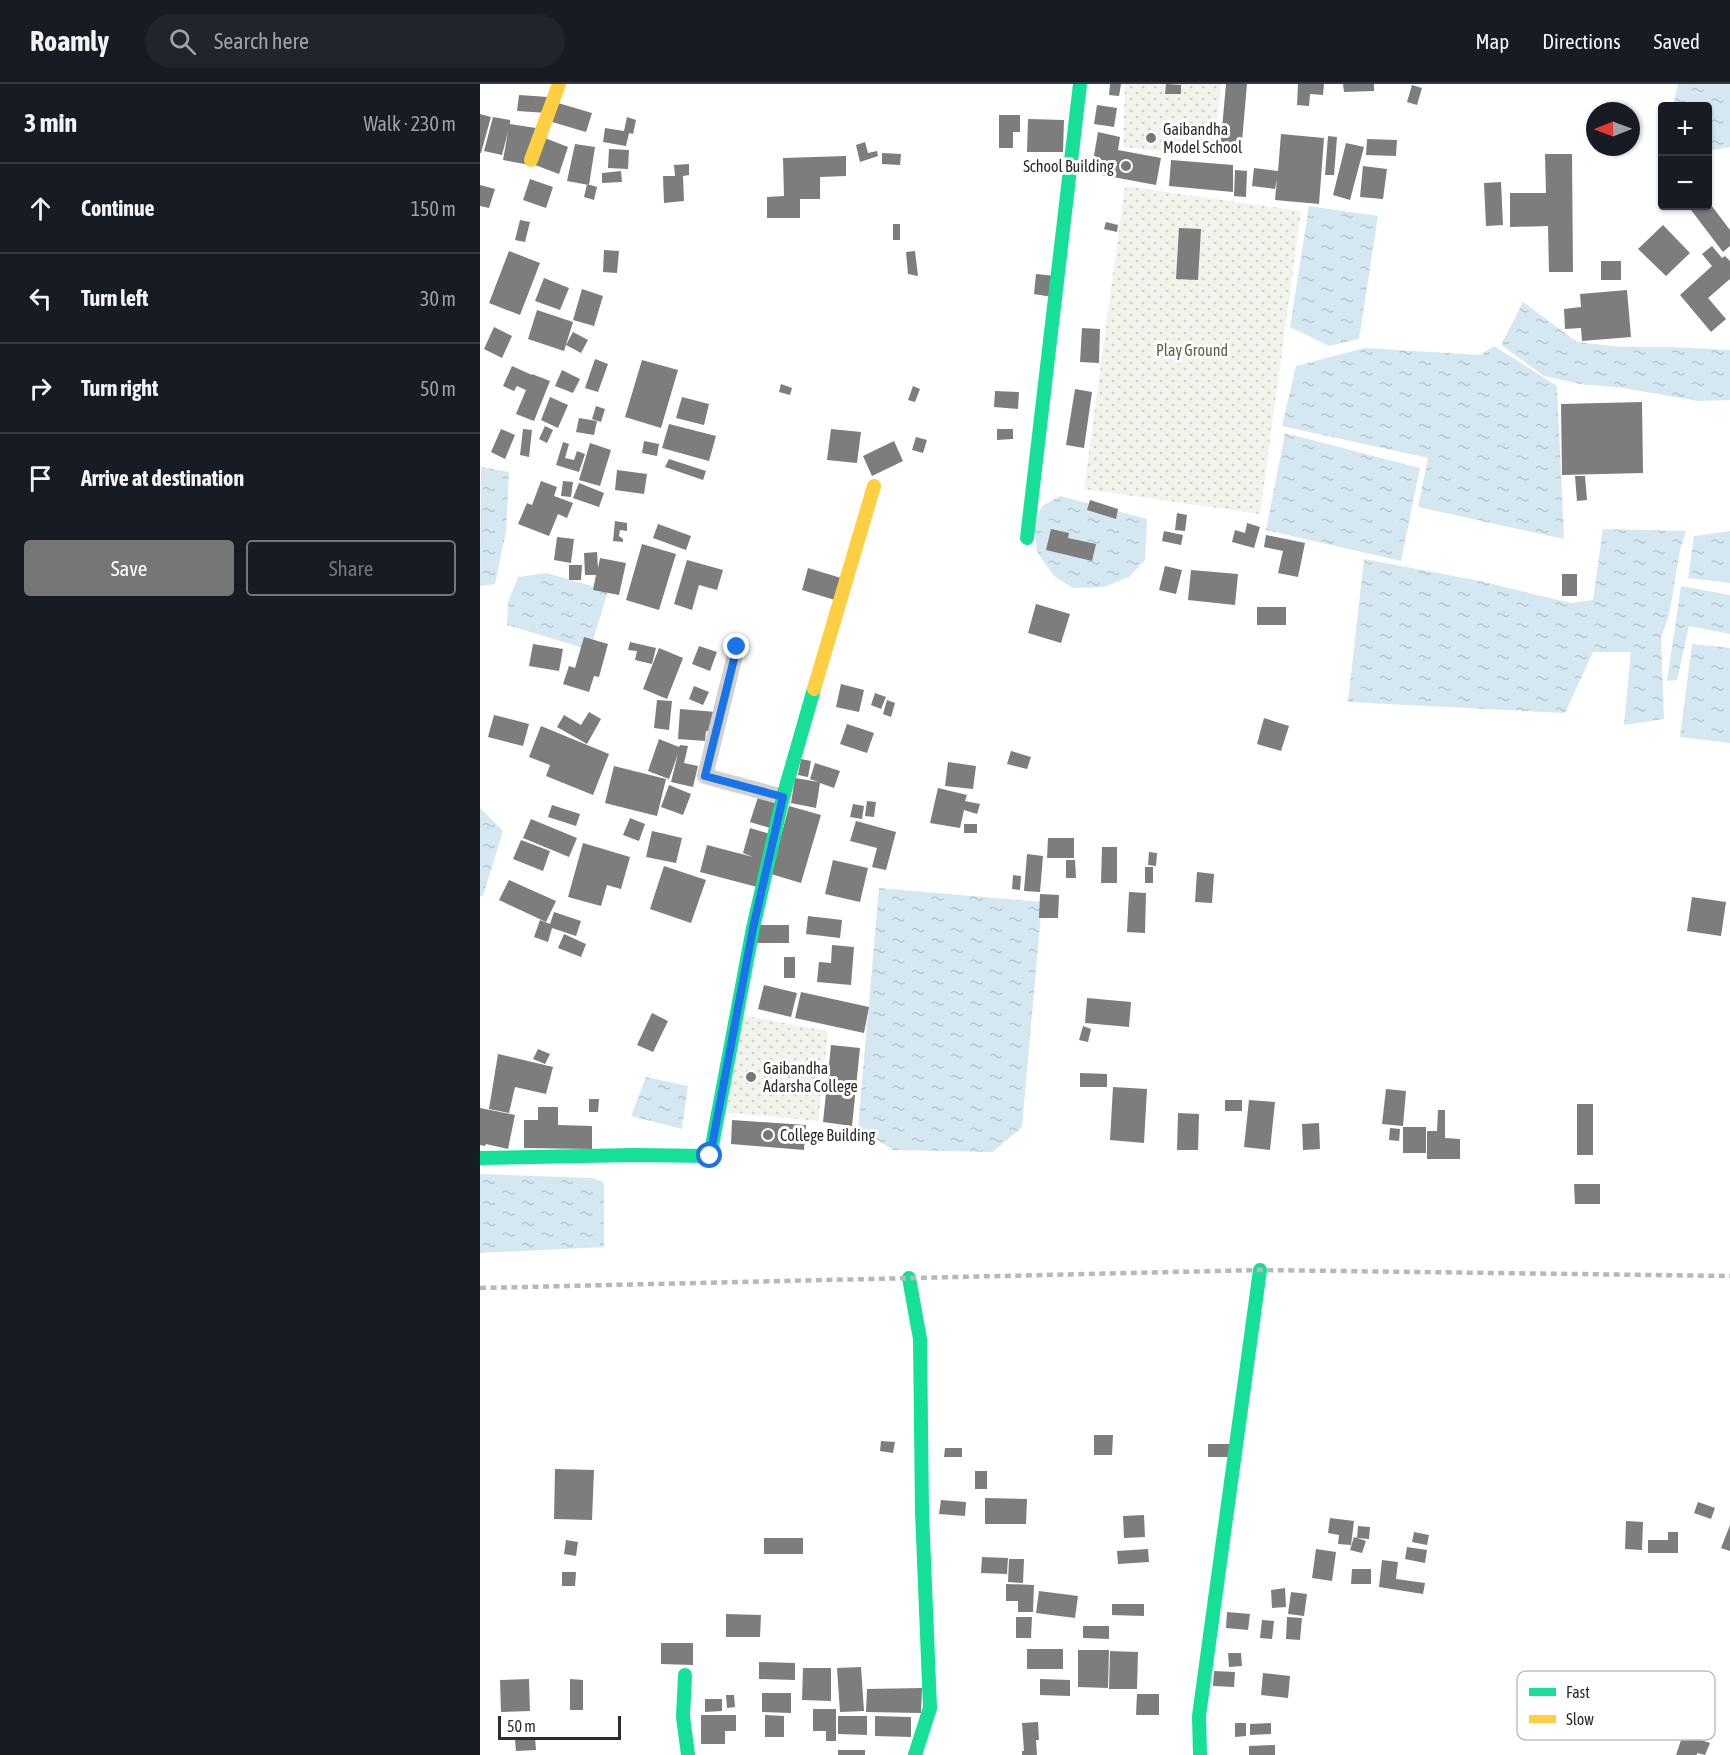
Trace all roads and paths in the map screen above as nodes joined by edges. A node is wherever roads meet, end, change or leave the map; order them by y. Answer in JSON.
{"nodes":[{"id":1,"x":559,"y":84,"type":"edge"},
{"id":2,"x":1080,"y":84,"type":"edge"},
{"id":3,"x":531,"y":160,"type":"dead end"},
{"id":4,"x":874,"y":486,"type":"dead end"},
{"id":5,"x":1027,"y":537,"type":"dead end"},
{"id":6,"x":737,"y":647,"type":"dead end"},
{"id":7,"x":783,"y":797,"type":"junction"},
{"id":8,"x":480,"y":1158,"type":"edge"},
{"id":9,"x":1260,"y":1270,"type":"dead end"},
{"id":10,"x":909,"y":1278,"type":"dead end"},
{"id":11,"x":685,"y":1675,"type":"dead end"},
{"id":12,"x":688,"y":1755,"type":"edge"},
{"id":13,"x":915,"y":1755,"type":"edge"},
{"id":14,"x":1200,"y":1755,"type":"edge"}],
"edges":[{"from":1,"to":3,"type":"street"},
{"from":2,"to":5,"type":"street"},
{"from":4,"to":7,"type":"street"},
{"from":6,"to":7,"type":"street"},
{"from":7,"to":8,"type":"street"},
{"from":9,"to":14,"type":"street"},
{"from":10,"to":13,"type":"street"},
{"from":11,"to":12,"type":"street"}]}
